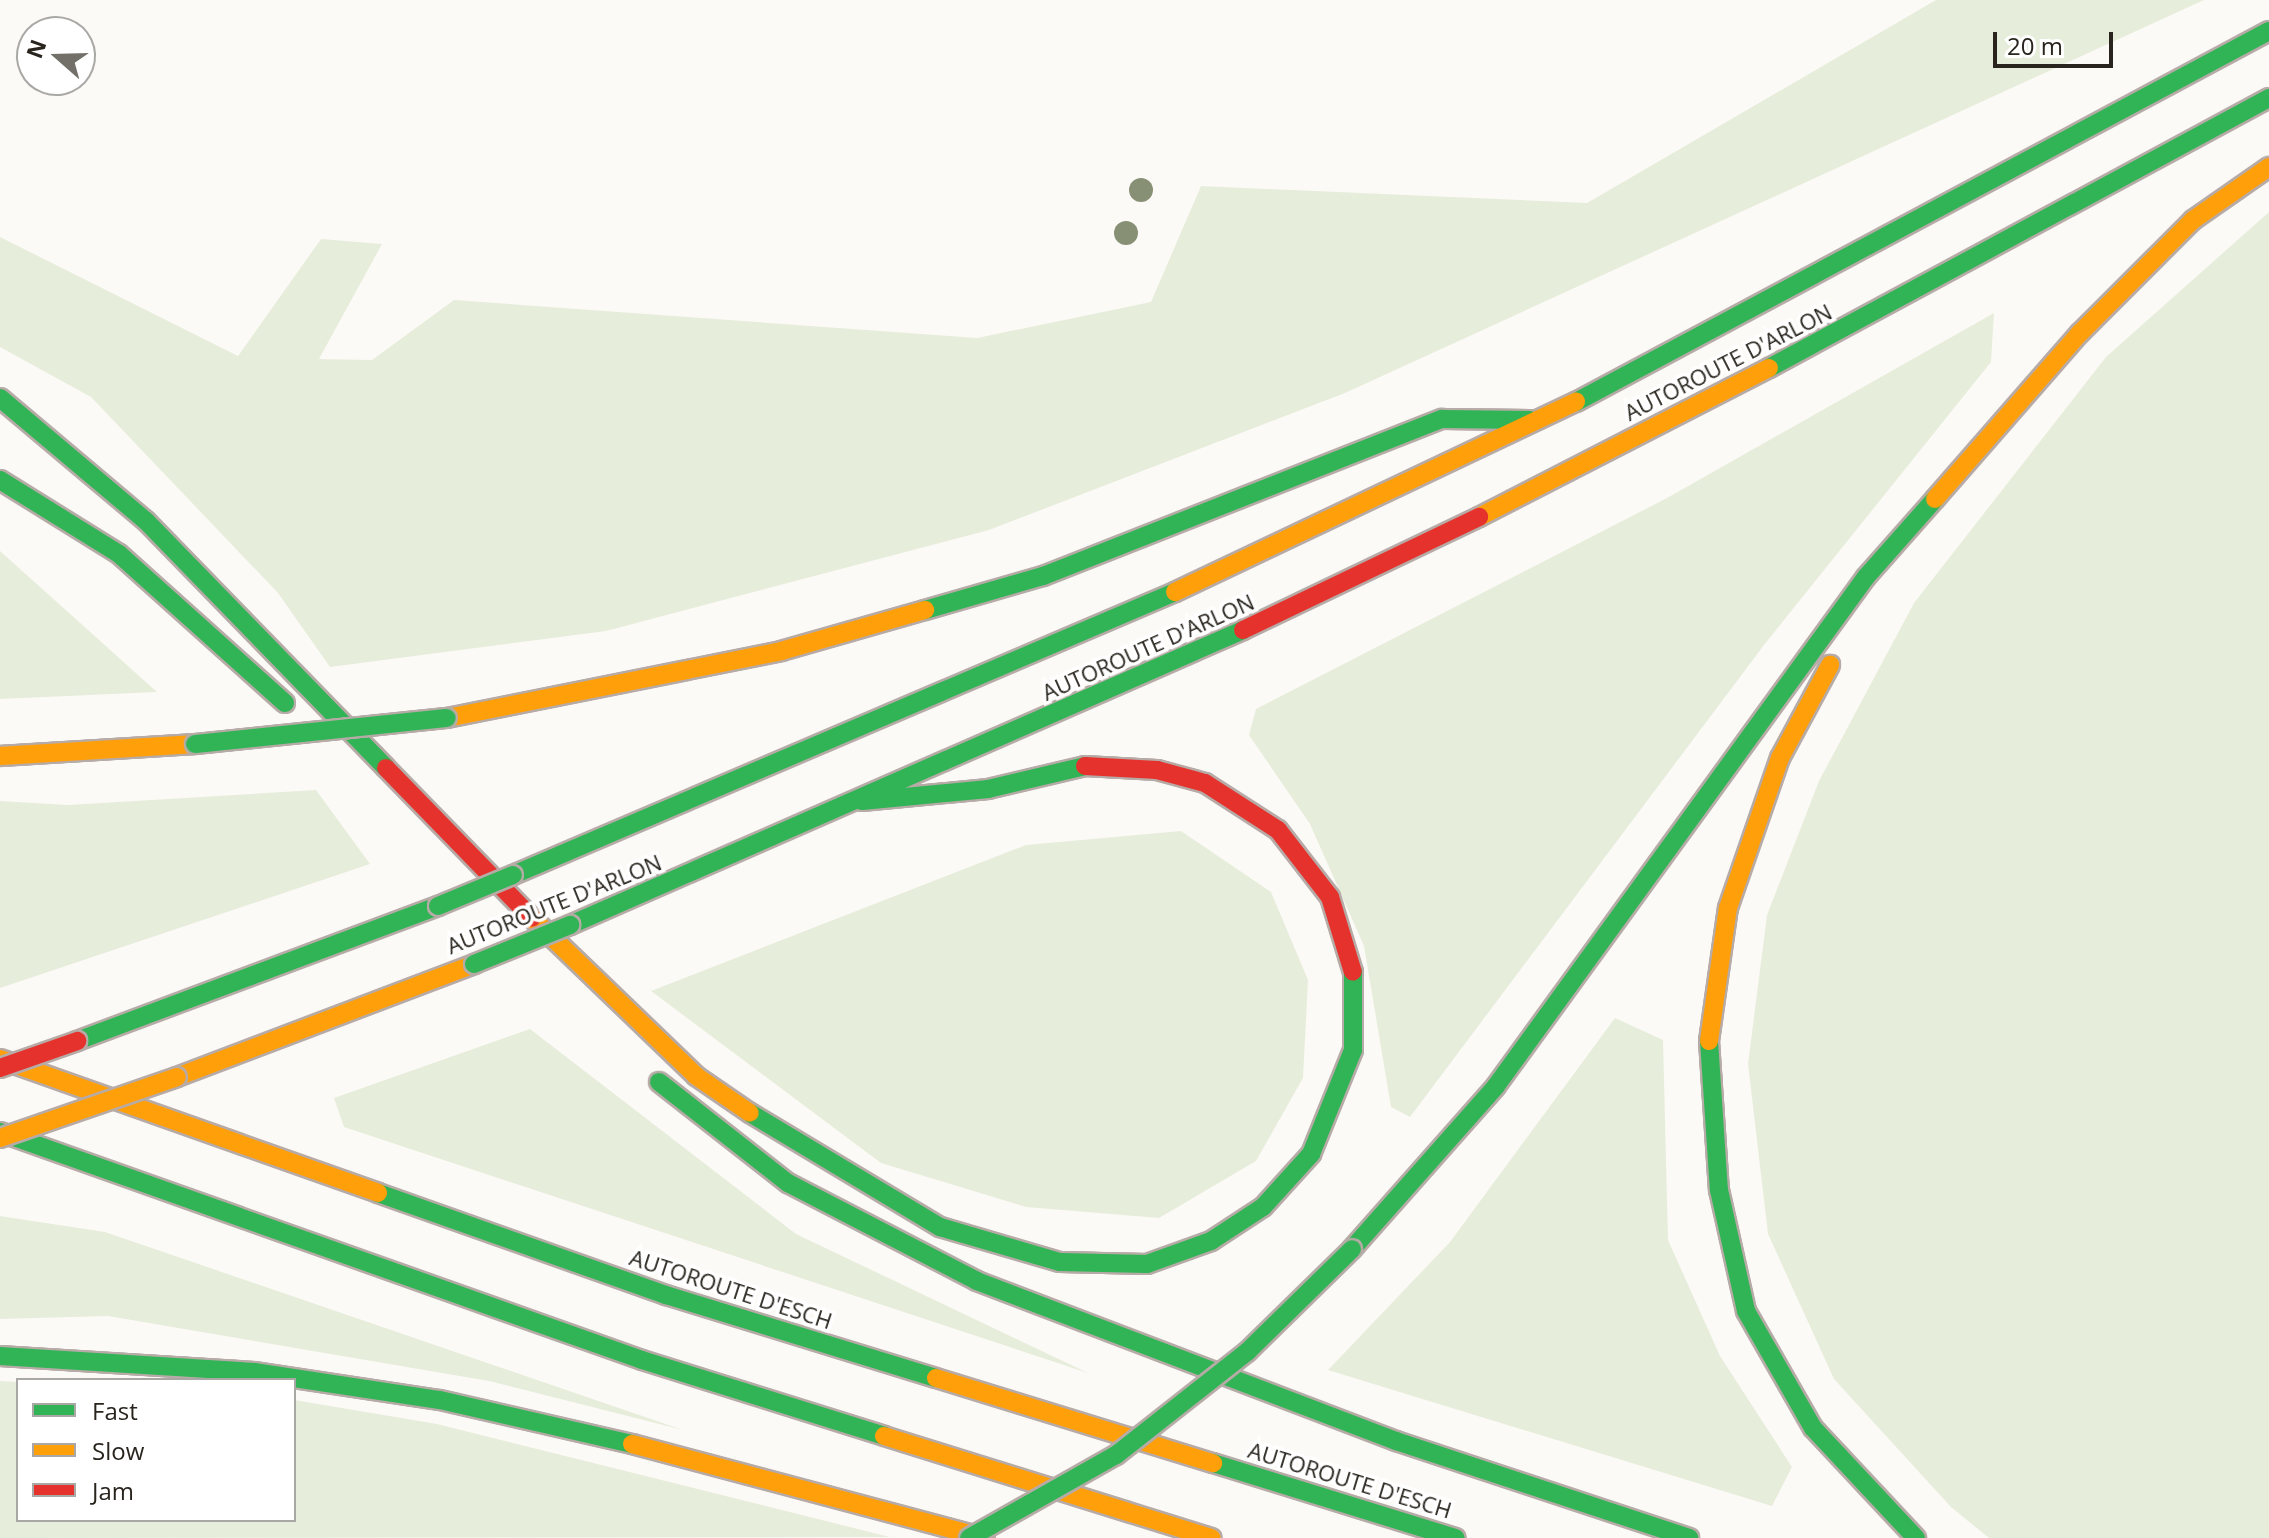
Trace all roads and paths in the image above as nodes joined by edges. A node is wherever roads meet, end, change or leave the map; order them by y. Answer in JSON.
{"nodes":[{"id":1,"x":2269,"y":31,"type":"edge"},
{"id":2,"x":2269,"y":98,"type":"edge"},
{"id":3,"x":2269,"y":167,"type":"edge"},
{"id":4,"x":0,"y":398,"type":"edge"},
{"id":5,"x":2002,"y":417,"type":"junction"},
{"id":6,"x":1540,"y":421,"type":"junction"},
{"id":7,"x":0,"y":480,"type":"edge"},
{"id":8,"x":327,"y":746,"type":"dead end"},
{"id":9,"x":0,"y":756,"type":"edge"},
{"id":10,"x":862,"y":801,"type":"junction"},
{"id":11,"x":447,"y":872,"type":"dead end"},
{"id":12,"x":480,"y":907,"type":"dead end"},
{"id":13,"x":502,"y":930,"type":"dead end"},
{"id":14,"x":535,"y":964,"type":"dead end"},
{"id":15,"x":0,"y":1059,"type":"edge"},
{"id":16,"x":639,"y":1063,"type":"dead end"},
{"id":17,"x":0,"y":1068,"type":"edge"},
{"id":18,"x":0,"y":1132,"type":"edge"},
{"id":19,"x":0,"y":1138,"type":"edge"},
{"id":20,"x":0,"y":1356,"type":"edge"},
{"id":21,"x":294,"y":1378,"type":"edge"},
{"id":22,"x":296,"y":1378,"type":"edge"},
{"id":23,"x":969,"y":1538,"type":"edge"},
{"id":24,"x":985,"y":1538,"type":"edge"},
{"id":25,"x":1211,"y":1538,"type":"edge"},
{"id":26,"x":1456,"y":1538,"type":"edge"},
{"id":27,"x":1689,"y":1538,"type":"edge"},
{"id":28,"x":1916,"y":1538,"type":"edge"}],
"edges":[{"from":1,"to":6,"type":"highway","name":"AUTOROUTE D'ARLON"},
{"from":2,"to":10,"type":"highway","name":"AUTOROUTE D'ARLON"},
{"from":3,"to":5,"type":"highway"},
{"from":4,"to":10,"type":"highway"},
{"from":5,"to":23,"type":"highway","bridge":true},
{"from":5,"to":28,"type":"highway"},
{"from":6,"to":9,"type":"highway","bridge":true},
{"from":6,"to":17,"type":"highway","name":"AUTOROUTE D'ARLON","bridge":true},
{"from":7,"to":8,"type":"highway"},
{"from":10,"to":19,"type":"highway","name":"AUTOROUTE D'ARLON","bridge":true},
{"from":11,"to":12,"type":"highway"},
{"from":13,"to":14,"type":"highway"},
{"from":15,"to":26,"type":"highway","name":"AUTOROUTE D'ESCH"},
{"from":16,"to":27,"type":"highway"},
{"from":18,"to":25,"type":"highway"},
{"from":20,"to":21,"type":"highway"},
{"from":22,"to":24,"type":"highway"}]}
